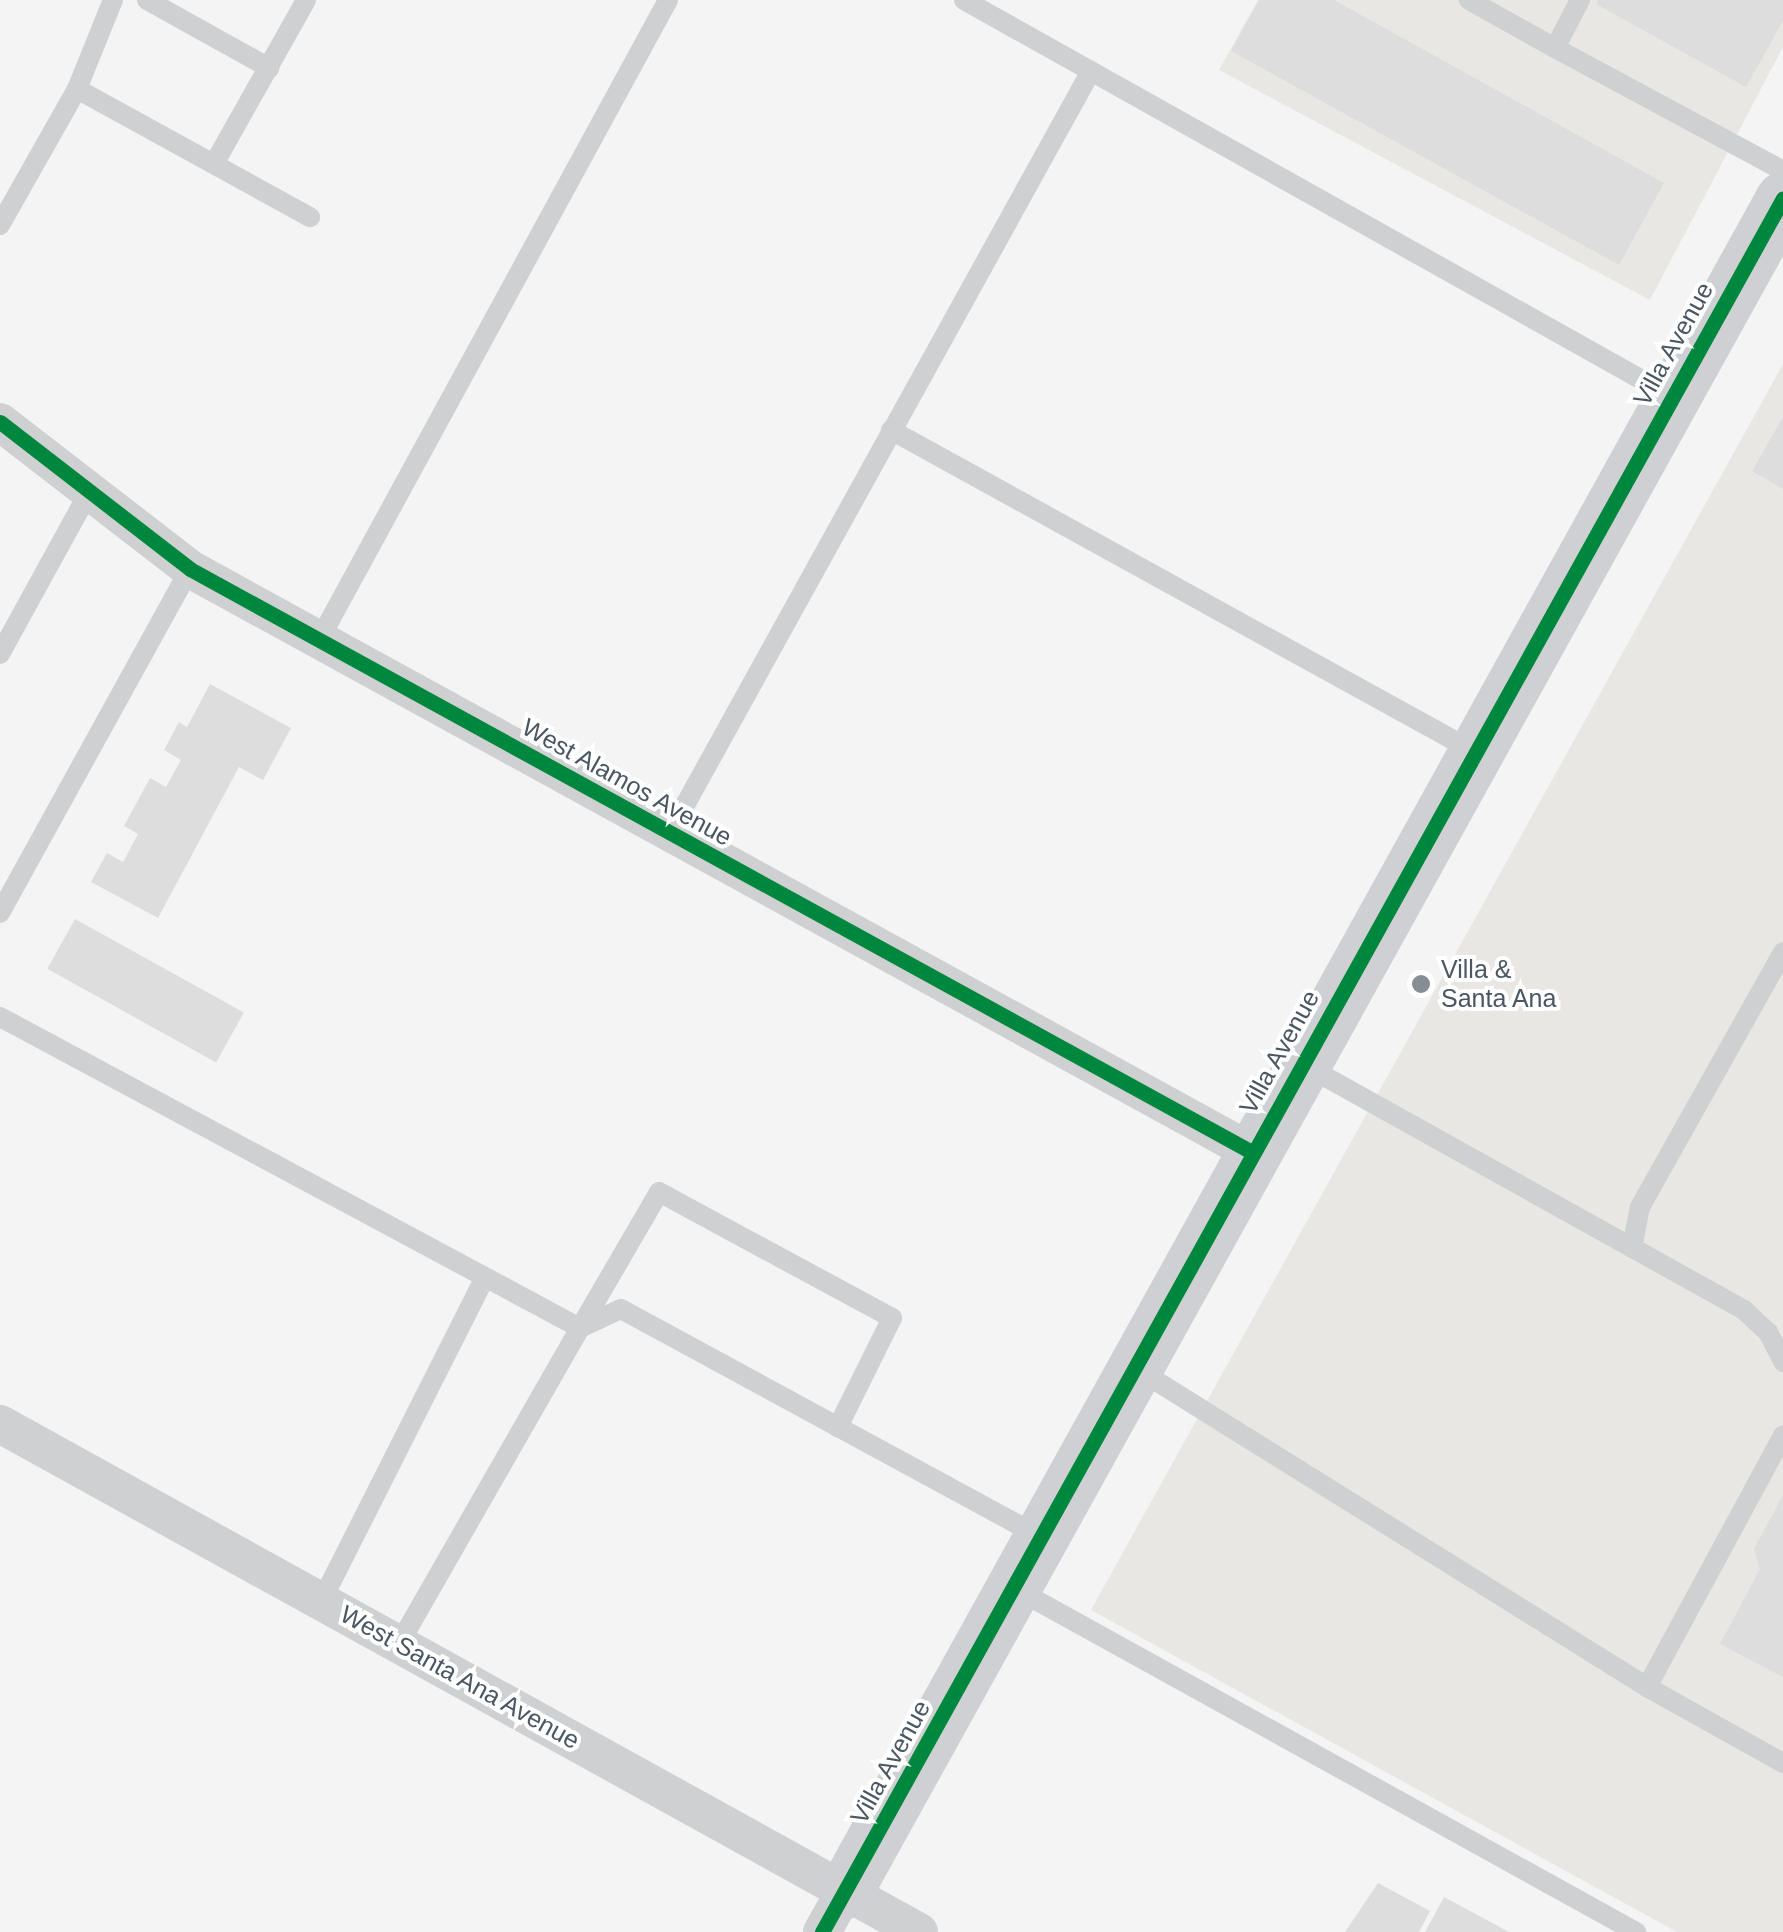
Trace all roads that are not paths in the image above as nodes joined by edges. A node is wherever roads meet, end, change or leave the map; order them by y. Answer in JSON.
{"nodes":[{"id":1,"x":114,"y":0,"type":"edge"},
{"id":2,"x":146,"y":0,"type":"edge"},
{"id":3,"x":306,"y":0,"type":"edge"},
{"id":4,"x":668,"y":0,"type":"edge"},
{"id":5,"x":964,"y":0,"type":"edge"},
{"id":6,"x":1468,"y":0,"type":"edge"},
{"id":7,"x":1580,"y":0,"type":"edge"},
{"id":8,"x":1555,"y":48,"type":"junction"},
{"id":9,"x":268,"y":68,"type":"junction"},
{"id":10,"x":1090,"y":71,"type":"junction"},
{"id":11,"x":77,"y":89,"type":"junction"},
{"id":12,"x":214,"y":164,"type":"junction"},
{"id":13,"x":1782,"y":197,"type":"edge"},
{"id":14,"x":310,"y":217,"type":"dead end"},
{"id":15,"x":0,"y":224,"type":"edge"},
{"id":16,"x":1672,"y":397,"type":"junction"},
{"id":17,"x":0,"y":422,"type":"edge"},
{"id":18,"x":891,"y":430,"type":"junction"},
{"id":19,"x":89,"y":492,"type":"junction"},
{"id":20,"x":190,"y":569,"type":"junction"},
{"id":21,"x":318,"y":642,"type":"junction"},
{"id":22,"x":0,"y":654,"type":"edge"},
{"id":23,"x":1475,"y":752,"type":"junction"},
{"id":24,"x":669,"y":834,"type":"junction"},
{"id":25,"x":0,"y":913,"type":"edge"},
{"id":26,"x":1783,"y":952,"type":"edge"},
{"id":27,"x":0,"y":1017,"type":"edge"},
{"id":28,"x":1302,"y":1063,"type":"junction"},
{"id":29,"x":1252,"y":1152,"type":"junction"},
{"id":30,"x":1632,"y":1248,"type":"junction"},
{"id":31,"x":485,"y":1278,"type":"junction"},
{"id":32,"x":580,"y":1328,"type":"junction"},
{"id":33,"x":1783,"y":1362,"type":"edge"},
{"id":34,"x":1137,"y":1369,"type":"junction"},
{"id":35,"x":0,"y":1424,"type":"edge"},
{"id":36,"x":838,"y":1427,"type":"junction"},
{"id":37,"x":1783,"y":1435,"type":"edge"},
{"id":38,"x":1042,"y":1538,"type":"junction"},
{"id":39,"x":1016,"y":1589,"type":"junction"},
{"id":40,"x":322,"y":1600,"type":"junction"},
{"id":41,"x":399,"y":1644,"type":"junction"},
{"id":42,"x":1648,"y":1687,"type":"junction"},
{"id":43,"x":1783,"y":1762,"type":"edge"},
{"id":44,"x":834,"y":1912,"type":"edge"},
{"id":45,"x":918,"y":1932,"type":"edge"},
{"id":46,"x":1636,"y":1932,"type":"edge"}],
"edges":[{"from":1,"to":11,"type":"lane"},
{"from":2,"to":9,"type":"lane"},
{"from":3,"to":9,"type":"lane"},
{"from":4,"to":21,"type":"lane"},
{"from":5,"to":10,"type":"lane"},
{"from":6,"to":8,"type":"lane"},
{"from":7,"to":8,"type":"lane"},
{"from":8,"to":13,"type":"lane"},
{"from":9,"to":12,"type":"lane"},
{"from":10,"to":16,"type":"lane"},
{"from":10,"to":18,"type":"lane"},
{"from":11,"to":12,"type":"lane"},
{"from":11,"to":15,"type":"lane"},
{"from":12,"to":14,"type":"lane"},
{"from":13,"to":16,"type":"street","name":"Villa Avenue"},
{"from":16,"to":23,"type":"street","name":"Villa Avenue"},
{"from":17,"to":19,"type":"street","name":"West Alamos Avenue"},
{"from":18,"to":23,"type":"lane"},
{"from":18,"to":24,"type":"lane"},
{"from":19,"to":20,"type":"street","name":"West Alamos Avenue"},
{"from":19,"to":22,"type":"lane"},
{"from":20,"to":21,"type":"street","name":"West Alamos Avenue"},
{"from":20,"to":25,"type":"lane"},
{"from":21,"to":24,"type":"street","name":"West Alamos Avenue"},
{"from":23,"to":28,"type":"street","name":"Villa Avenue"},
{"from":24,"to":29,"type":"street","name":"West Alamos Avenue"},
{"from":26,"to":30,"type":"lane"},
{"from":27,"to":31,"type":"lane"},
{"from":28,"to":29,"type":"street","name":"Villa Avenue"},
{"from":28,"to":30,"type":"lane"},
{"from":29,"to":34,"type":"street","name":"Villa Avenue"},
{"from":30,"to":33,"type":"lane"},
{"from":31,"to":32,"type":"lane"},
{"from":31,"to":40,"type":"lane"},
{"from":32,"to":36,"type":"lane"},
{"from":32,"to":36,"type":"lane"},
{"from":32,"to":41,"type":"lane"},
{"from":34,"to":38,"type":"street","name":"Villa Avenue"},
{"from":34,"to":42,"type":"lane"},
{"from":35,"to":40,"type":"street","name":"West Santa Ana Avenue"},
{"from":36,"to":38,"type":"lane"},
{"from":37,"to":42,"type":"lane"},
{"from":38,"to":39,"type":"street","name":"Villa Avenue"},
{"from":39,"to":44,"type":"street","name":"Villa Avenue"},
{"from":39,"to":46,"type":"lane"},
{"from":40,"to":41,"type":"street","name":"West Santa Ana Avenue"},
{"from":41,"to":44,"type":"street","name":"West Santa Ana Avenue"},
{"from":42,"to":43,"type":"lane"},
{"from":44,"to":45,"type":"street","name":"West Santa Ana Avenue"}]}
